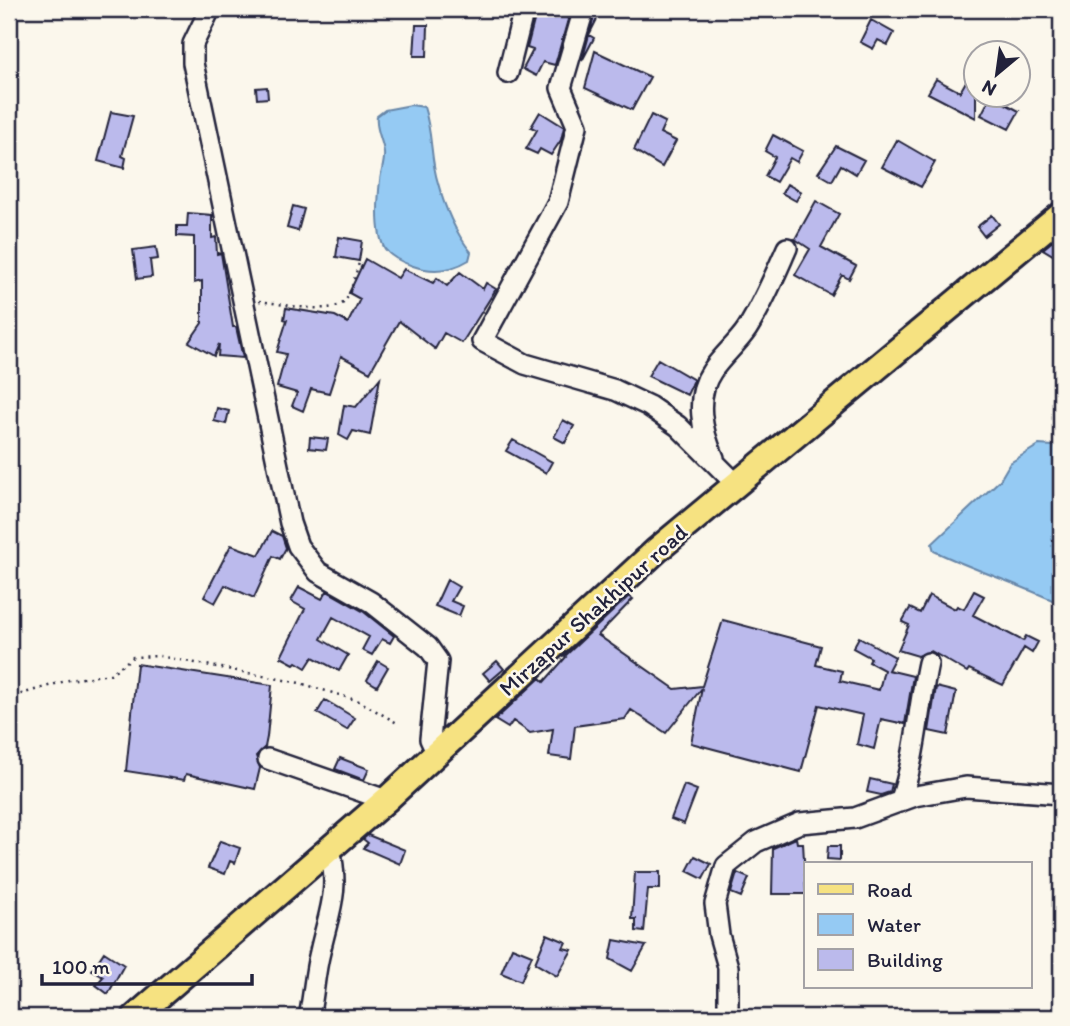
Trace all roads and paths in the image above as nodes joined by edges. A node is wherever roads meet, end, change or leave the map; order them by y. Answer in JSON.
{"nodes":[{"id":1,"x":210,"y":9,"type":"edge"},
{"id":2,"x":524,"y":9,"type":"edge"},
{"id":3,"x":584,"y":9,"type":"edge"},
{"id":4,"x":508,"y":73,"type":"dead end"},
{"id":5,"x":1061,"y":215,"type":"edge"},
{"id":6,"x":787,"y":248,"type":"dead end"},
{"id":7,"x":359,"y":263,"type":"dead end"},
{"id":8,"x":244,"y":299,"type":"junction"},
{"id":9,"x":718,"y":466,"type":"junction"},
{"id":10,"x":735,"y":483,"type":"junction"},
{"id":11,"x":928,"y":663,"type":"dead end"},
{"id":12,"x":9,"y":711,"type":"edge"},
{"id":13,"x":397,"y":723,"type":"dead end"},
{"id":14,"x":437,"y":754,"type":"junction"},
{"id":15,"x":268,"y":759,"type":"dead end"},
{"id":16,"x":1061,"y":794,"type":"edge"},
{"id":17,"x":386,"y":800,"type":"junction"},
{"id":18,"x":900,"y":802,"type":"junction"},
{"id":19,"x":330,"y":849,"type":"junction"},
{"id":20,"x":314,"y":1015,"type":"edge"},
{"id":21,"x":135,"y":1017,"type":"edge"},
{"id":22,"x":728,"y":1017,"type":"edge"}],
"edges":[{"from":1,"to":8,"type":"street"},
{"from":2,"to":4,"type":"street"},
{"from":3,"to":9,"type":"street"},
{"from":5,"to":10,"type":"main road","name":"Mirzapur Shakhipur road"},
{"from":6,"to":9,"type":"street"},
{"from":7,"to":8,"type":"path"},
{"from":8,"to":14,"type":"street"},
{"from":9,"to":10,"type":"street"},
{"from":10,"to":14,"type":"main road","name":"Mirzapur Shakhipur road"},
{"from":11,"to":18,"type":"street"},
{"from":12,"to":13,"type":"path"},
{"from":14,"to":17,"type":"main road","name":"Mirzapur Shakhipur road"},
{"from":15,"to":17,"type":"street"},
{"from":16,"to":18,"type":"street"},
{"from":17,"to":19,"type":"main road","name":"Mirzapur Shakhipur road"},
{"from":18,"to":22,"type":"street"},
{"from":19,"to":20,"type":"street"},
{"from":19,"to":21,"type":"main road","name":"Mirzapur Shakhipur road"}]}
